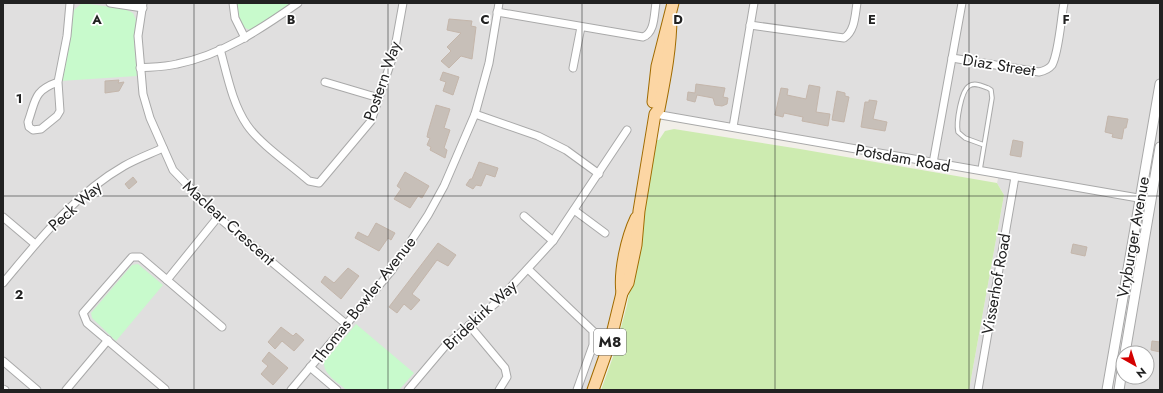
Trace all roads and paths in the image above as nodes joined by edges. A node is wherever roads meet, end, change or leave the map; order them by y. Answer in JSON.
{"nodes":[{"id":1,"x":70,"y":3,"type":"edge"},
{"id":2,"x":110,"y":3,"type":"edge"},
{"id":3,"x":233,"y":3,"type":"edge"},
{"id":4,"x":298,"y":3,"type":"edge"},
{"id":5,"x":404,"y":3,"type":"edge"},
{"id":6,"x":499,"y":3,"type":"edge"},
{"id":7,"x":656,"y":3,"type":"edge"},
{"id":8,"x":673,"y":3,"type":"edge"},
{"id":9,"x":754,"y":3,"type":"edge"},
{"id":10,"x":857,"y":3,"type":"edge"},
{"id":11,"x":962,"y":3,"type":"edge"},
{"id":12,"x":1064,"y":3,"type":"edge"},
{"id":13,"x":143,"y":5,"type":"edge"},
{"id":14,"x":497,"y":12,"type":"junction"},
{"id":15,"x":750,"y":25,"type":"junction"},
{"id":16,"x":581,"y":27,"type":"junction"},
{"id":17,"x":245,"y":38,"type":"junction"},
{"id":18,"x":220,"y":49,"type":"junction"},
{"id":19,"x":952,"y":58,"type":"junction"},
{"id":20,"x":140,"y":68,"type":"junction"},
{"id":21,"x":572,"y":68,"type":"dead end"},
{"id":22,"x":58,"y":82,"type":"junction"},
{"id":23,"x":325,"y":82,"type":"dead end"},
{"id":24,"x":1160,"y":84,"type":"edge"},
{"id":25,"x":379,"y":98,"type":"junction"},
{"id":26,"x":475,"y":114,"type":"junction"},
{"id":27,"x":655,"y":114,"type":"junction"},
{"id":28,"x":733,"y":127,"type":"junction"},
{"id":29,"x":627,"y":130,"type":"dead end"},
{"id":30,"x":984,"y":145,"type":"junction"},
{"id":31,"x":1160,"y":147,"type":"edge"},
{"id":32,"x":163,"y":148,"type":"junction"},
{"id":33,"x":933,"y":163,"type":"junction"},
{"id":34,"x":980,"y":171,"type":"junction"},
{"id":35,"x":599,"y":174,"type":"junction"},
{"id":36,"x":1015,"y":177,"type":"junction"},
{"id":37,"x":1139,"y":198,"type":"junction"},
{"id":38,"x":1151,"y":200,"type":"junction"},
{"id":39,"x":574,"y":210,"type":"junction"},
{"id":40,"x":524,"y":216,"type":"dead end"},
{"id":41,"x":3,"y":217,"type":"edge"},
{"id":42,"x":218,"y":217,"type":"junction"},
{"id":43,"x":605,"y":233,"type":"dead end"},
{"id":44,"x":552,"y":241,"type":"junction"},
{"id":45,"x":36,"y":244,"type":"junction"},
{"id":46,"x":528,"y":269,"type":"junction"},
{"id":47,"x":167,"y":280,"type":"junction"},
{"id":48,"x":3,"y":283,"type":"edge"},
{"id":49,"x":346,"y":324,"type":"junction"},
{"id":50,"x":469,"y":325,"type":"junction"},
{"id":51,"x":222,"y":327,"type":"dead end"},
{"id":52,"x":108,"y":340,"type":"junction"},
{"id":53,"x":1126,"y":345,"type":"edge"},
{"id":54,"x":3,"y":361,"type":"edge"},
{"id":55,"x":310,"y":367,"type":"junction"},
{"id":56,"x":165,"y":389,"type":"edge"},
{"id":57,"x":37,"y":390,"type":"edge"},
{"id":58,"x":66,"y":390,"type":"edge"},
{"id":59,"x":291,"y":390,"type":"edge"},
{"id":60,"x":337,"y":390,"type":"edge"},
{"id":61,"x":408,"y":390,"type":"edge"},
{"id":62,"x":499,"y":390,"type":"edge"},
{"id":63,"x":577,"y":390,"type":"edge"},
{"id":64,"x":593,"y":390,"type":"edge"},
{"id":65,"x":978,"y":390,"type":"edge"},
{"id":66,"x":1107,"y":390,"type":"edge"}],
"edges":[{"from":1,"to":22,"type":"street"},
{"from":2,"to":13,"type":"street"},
{"from":3,"to":17,"type":"street"},
{"from":4,"to":17,"type":"street"},
{"from":5,"to":25,"type":"street","name":"Postern Way"},
{"from":6,"to":14,"type":"street","name":"Thomas Bowler Avenue"},
{"from":7,"to":16,"type":"street"},
{"from":8,"to":27,"type":"main road","number":"M8"},
{"from":9,"to":15,"type":"street"},
{"from":10,"to":15,"type":"street"},
{"from":11,"to":19,"type":"street"},
{"from":12,"to":19,"type":"street","name":"Diaz Street"},
{"from":13,"to":20,"type":"street","name":"Maclear Crescent"},
{"from":14,"to":16,"type":"street"},
{"from":14,"to":26,"type":"street","name":"Thomas Bowler Avenue"},
{"from":15,"to":28,"type":"street"},
{"from":16,"to":21,"type":"street"},
{"from":17,"to":18,"type":"street"},
{"from":18,"to":20,"type":"street"},
{"from":18,"to":25,"type":"street","name":"Postern Way"},
{"from":19,"to":33,"type":"street"},
{"from":20,"to":32,"type":"street","name":"Maclear Crescent"},
{"from":22,"to":22,"type":"street"},
{"from":23,"to":25,"type":"street"},
{"from":24,"to":37,"type":"street","name":"Vryburger Avenue"},
{"from":26,"to":35,"type":"street"},
{"from":26,"to":49,"type":"street","name":"Thomas Bowler Avenue"},
{"from":27,"to":28,"type":"street","name":"Potsdam Road"},
{"from":27,"to":64,"type":"main road","number":"M8"},
{"from":28,"to":33,"type":"street","name":"Potsdam Road"},
{"from":29,"to":35,"type":"street","name":"Bridekirk Way"},
{"from":30,"to":30,"type":"lane"},
{"from":30,"to":34,"type":"lane"},
{"from":31,"to":38,"type":"street","name":"Vryburger Avenue"},
{"from":32,"to":42,"type":"street","name":"Maclear Crescent"},
{"from":32,"to":45,"type":"street","name":"Peck Way"},
{"from":33,"to":34,"type":"street","name":"Potsdam Road"},
{"from":34,"to":36,"type":"street","name":"Potsdam Road"},
{"from":35,"to":39,"type":"street","name":"Bridekirk Way"},
{"from":36,"to":37,"type":"street","name":"Potsdam Road"},
{"from":36,"to":65,"type":"street","name":"Visserhof Road"},
{"from":37,"to":38,"type":"street","name":"Potsdam Road"},
{"from":37,"to":66,"type":"street","name":"Vryburger Avenue"},
{"from":38,"to":53,"type":"street","name":"Vryburger Avenue"},
{"from":39,"to":43,"type":"street"},
{"from":39,"to":44,"type":"street","name":"Bridekirk Way"},
{"from":40,"to":44,"type":"street"},
{"from":41,"to":45,"type":"street"},
{"from":42,"to":47,"type":"street"},
{"from":42,"to":49,"type":"street","name":"Maclear Crescent"},
{"from":44,"to":46,"type":"street","name":"Bridekirk Way"},
{"from":45,"to":48,"type":"street","name":"Peck Way"},
{"from":46,"to":50,"type":"street","name":"Bridekirk Way"},
{"from":46,"to":63,"type":"street"},
{"from":47,"to":51,"type":"street"},
{"from":47,"to":52,"type":"street"},
{"from":49,"to":55,"type":"street","name":"Thomas Bowler Avenue"},
{"from":50,"to":61,"type":"street","name":"Bridekirk Way"},
{"from":50,"to":62,"type":"street"},
{"from":52,"to":56,"type":"street"},
{"from":52,"to":58,"type":"street"},
{"from":54,"to":57,"type":"street"},
{"from":55,"to":59,"type":"street","name":"Thomas Bowler Avenue"},
{"from":55,"to":60,"type":"street"}]}
